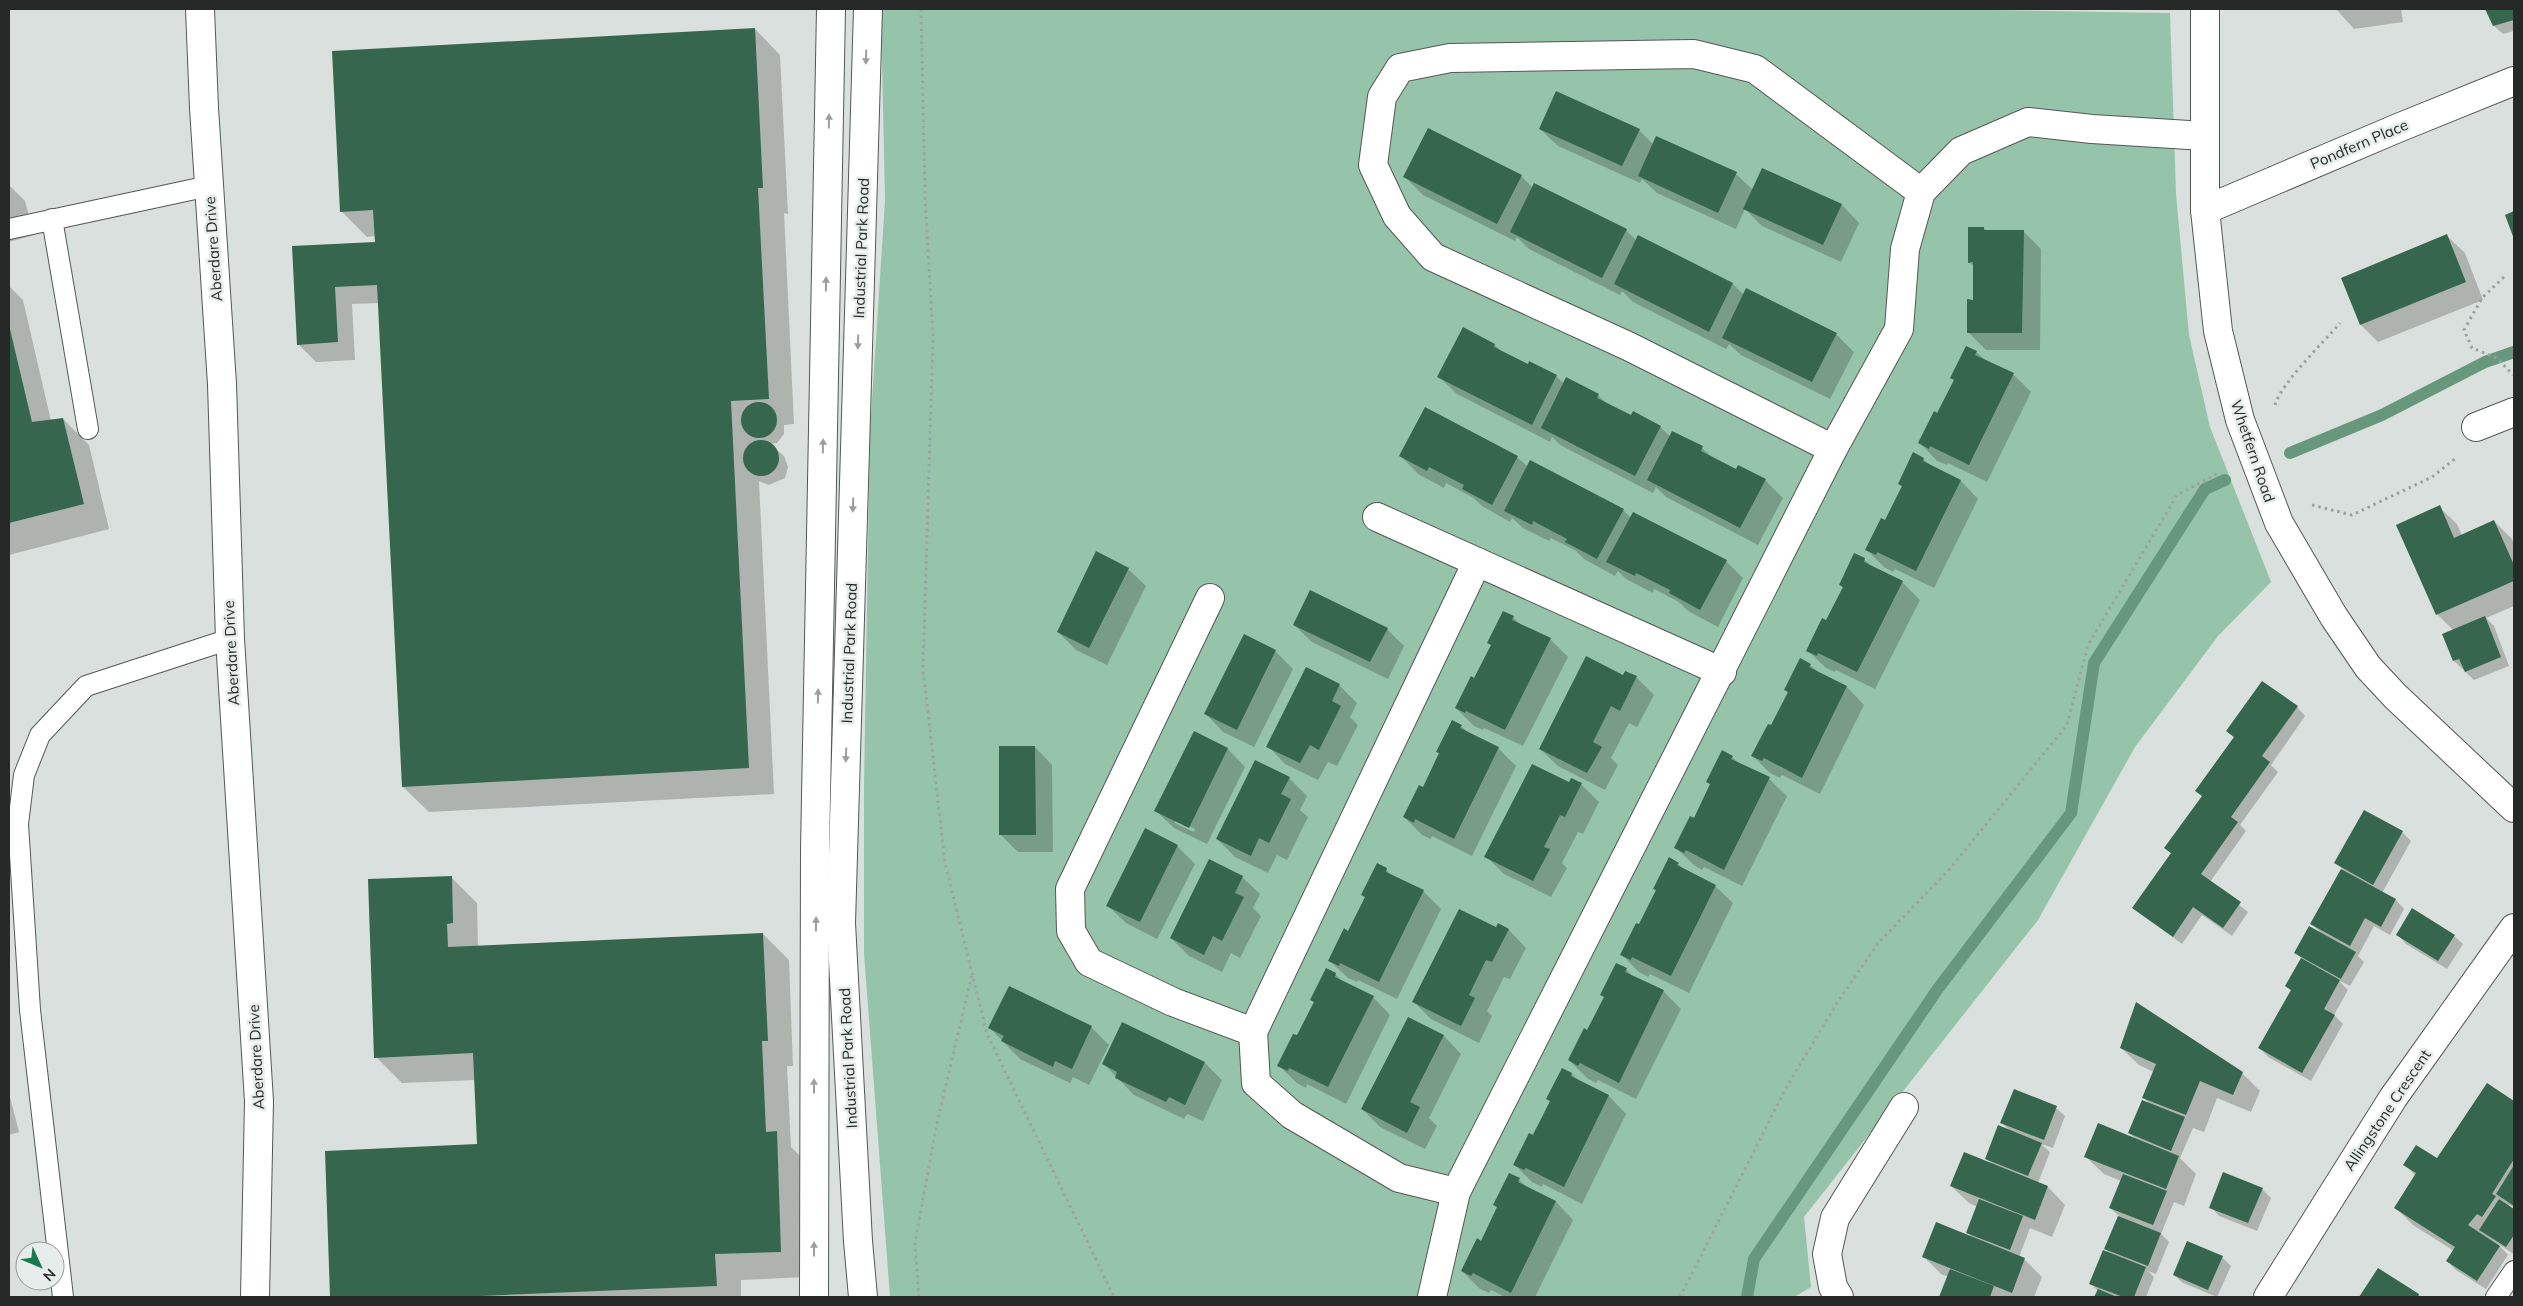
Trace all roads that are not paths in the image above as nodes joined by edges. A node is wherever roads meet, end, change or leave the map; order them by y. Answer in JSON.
{"nodes":[{"id":1,"x":200,"y":9,"type":"edge"},
{"id":2,"x":831,"y":9,"type":"edge"},
{"id":3,"x":868,"y":9,"type":"edge"},
{"id":4,"x":2206,"y":9,"type":"edge"},
{"id":5,"x":2514,"y":81,"type":"edge"},
{"id":6,"x":2205,"y":136,"type":"junction"},
{"id":7,"x":209,"y":186,"type":"junction"},
{"id":8,"x":1920,"y":192,"type":"junction"},
{"id":9,"x":2205,"y":210,"type":"junction"},
{"id":10,"x":52,"y":218,"type":"junction"},
{"id":11,"x":9,"y":229,"type":"edge"},
{"id":12,"x":2514,"y":412,"type":"edge"},
{"id":13,"x":2476,"y":427,"type":"road end"},
{"id":14,"x":88,"y":429,"type":"dead end"},
{"id":15,"x":1833,"y":449,"type":"junction"},
{"id":16,"x":1377,"y":518,"type":"dead end"},
{"id":17,"x":1477,"y":562,"type":"junction"},
{"id":18,"x":1210,"y":598,"type":"dead end"},
{"id":19,"x":230,"y":639,"type":"junction"},
{"id":20,"x":1722,"y":672,"type":"junction"},
{"id":21,"x":2514,"y":808,"type":"edge"},
{"id":22,"x":2514,"y":928,"type":"edge"},
{"id":23,"x":1253,"y":1032,"type":"junction"},
{"id":24,"x":1904,"y":1107,"type":"dead end"},
{"id":25,"x":1456,"y":1192,"type":"junction"},
{"id":26,"x":2514,"y":1271,"type":"edge"},
{"id":27,"x":63,"y":1297,"type":"edge"},
{"id":28,"x":255,"y":1297,"type":"edge"},
{"id":29,"x":814,"y":1297,"type":"edge"},
{"id":30,"x":863,"y":1297,"type":"edge"},
{"id":31,"x":1432,"y":1297,"type":"edge"},
{"id":32,"x":1839,"y":1297,"type":"edge"},
{"id":33,"x":2268,"y":1297,"type":"edge"},
{"id":34,"x":2496,"y":1297,"type":"edge"}],
"edges":[{"from":1,"to":7,"type":"street","name":"Aberdare Drive"},
{"from":29,"to":2,"type":"street","name":"Industrial Park Road","one_way":true},
{"from":3,"to":30,"type":"street","name":"Industrial Park Road","one_way":true},
{"from":4,"to":6,"type":"street","name":"Whetfern Road"},
{"from":5,"to":9,"type":"street","name":"Pondfern Place"},
{"from":6,"to":8,"type":"street"},
{"from":6,"to":9,"type":"street","name":"Whetfern Road"},
{"from":7,"to":10,"type":"lane"},
{"from":7,"to":19,"type":"street","name":"Aberdare Drive"},
{"from":8,"to":15,"type":"street"},
{"from":8,"to":15,"type":"street"},
{"from":9,"to":21,"type":"street","name":"Whetfern Road"},
{"from":10,"to":11,"type":"lane"},
{"from":10,"to":14,"type":"lane"},
{"from":12,"to":13,"type":"street"},
{"from":15,"to":20,"type":"street"},
{"from":16,"to":17,"type":"street"},
{"from":17,"to":20,"type":"street"},
{"from":17,"to":23,"type":"street"},
{"from":18,"to":23,"type":"street"},
{"from":19,"to":27,"type":"lane"},
{"from":19,"to":28,"type":"street","name":"Aberdare Drive"},
{"from":20,"to":25,"type":"street"},
{"from":22,"to":33,"type":"street","name":"Allingstone Crescent"},
{"from":23,"to":25,"type":"street"},
{"from":24,"to":32,"type":"street"},
{"from":25,"to":31,"type":"street"},
{"from":26,"to":34,"type":"lane"}]}
